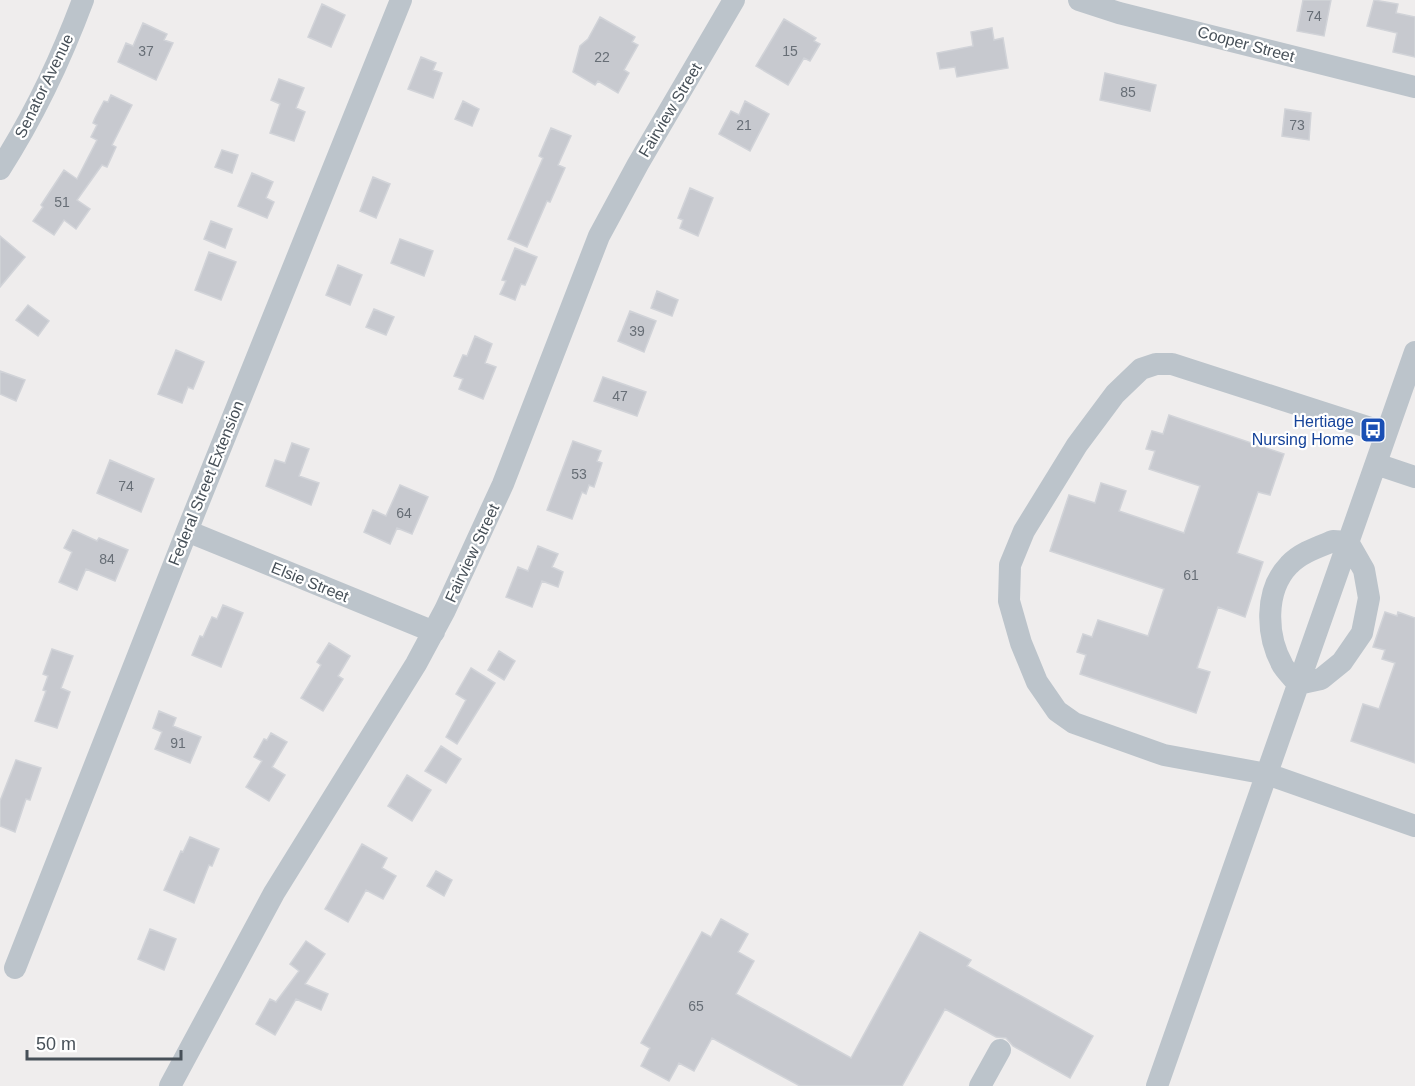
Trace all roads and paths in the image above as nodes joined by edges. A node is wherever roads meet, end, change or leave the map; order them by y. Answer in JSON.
{"nodes":[{"id":1,"x":82,"y":0,"type":"edge"},
{"id":2,"x":401,"y":0,"type":"edge"},
{"id":3,"x":734,"y":0,"type":"edge"},
{"id":4,"x":1079,"y":0,"type":"edge"},
{"id":5,"x":1415,"y":87,"type":"edge"},
{"id":6,"x":0,"y":169,"type":"edge"},
{"id":7,"x":1415,"y":352,"type":"edge"},
{"id":8,"x":1386,"y":433,"type":"junction"},
{"id":9,"x":1376,"y":464,"type":"junction"},
{"id":10,"x":1415,"y":477,"type":"edge"},
{"id":11,"x":187,"y":531,"type":"junction"},
{"id":12,"x":1348,"y":542,"type":"junction"},
{"id":13,"x":434,"y":632,"type":"junction"},
{"id":14,"x":1298,"y":684,"type":"junction"},
{"id":15,"x":1267,"y":774,"type":"junction"},
{"id":16,"x":1415,"y":826,"type":"edge"},
{"id":17,"x":15,"y":968,"type":"dead end"},
{"id":18,"x":1000,"y":1050,"type":"dead end"},
{"id":19,"x":170,"y":1086,"type":"edge"},
{"id":20,"x":980,"y":1086,"type":"edge"},
{"id":21,"x":1157,"y":1086,"type":"edge"}],
"edges":[{"from":1,"to":6,"type":"street","name":"Senator Avenue"},
{"from":2,"to":11,"type":"street","name":"Federal Street Extension"},
{"from":3,"to":13,"type":"street","name":"Fairview Street"},
{"from":4,"to":5,"type":"street","name":"Cooper Street"},
{"from":7,"to":8,"type":"street"},
{"from":8,"to":9,"type":"street"},
{"from":8,"to":15,"type":"street"},
{"from":9,"to":10,"type":"street"},
{"from":9,"to":12,"type":"street"},
{"from":11,"to":13,"type":"street","name":"Elsie Street"},
{"from":11,"to":17,"type":"street","name":"Federal Street Extension"},
{"from":12,"to":14,"type":"street"},
{"from":12,"to":14,"type":"street"},
{"from":12,"to":14,"type":"street"},
{"from":13,"to":19,"type":"street","name":"Fairview Street"},
{"from":14,"to":15,"type":"street"},
{"from":15,"to":16,"type":"street"},
{"from":15,"to":21,"type":"street"},
{"from":18,"to":20,"type":"street"}]}
